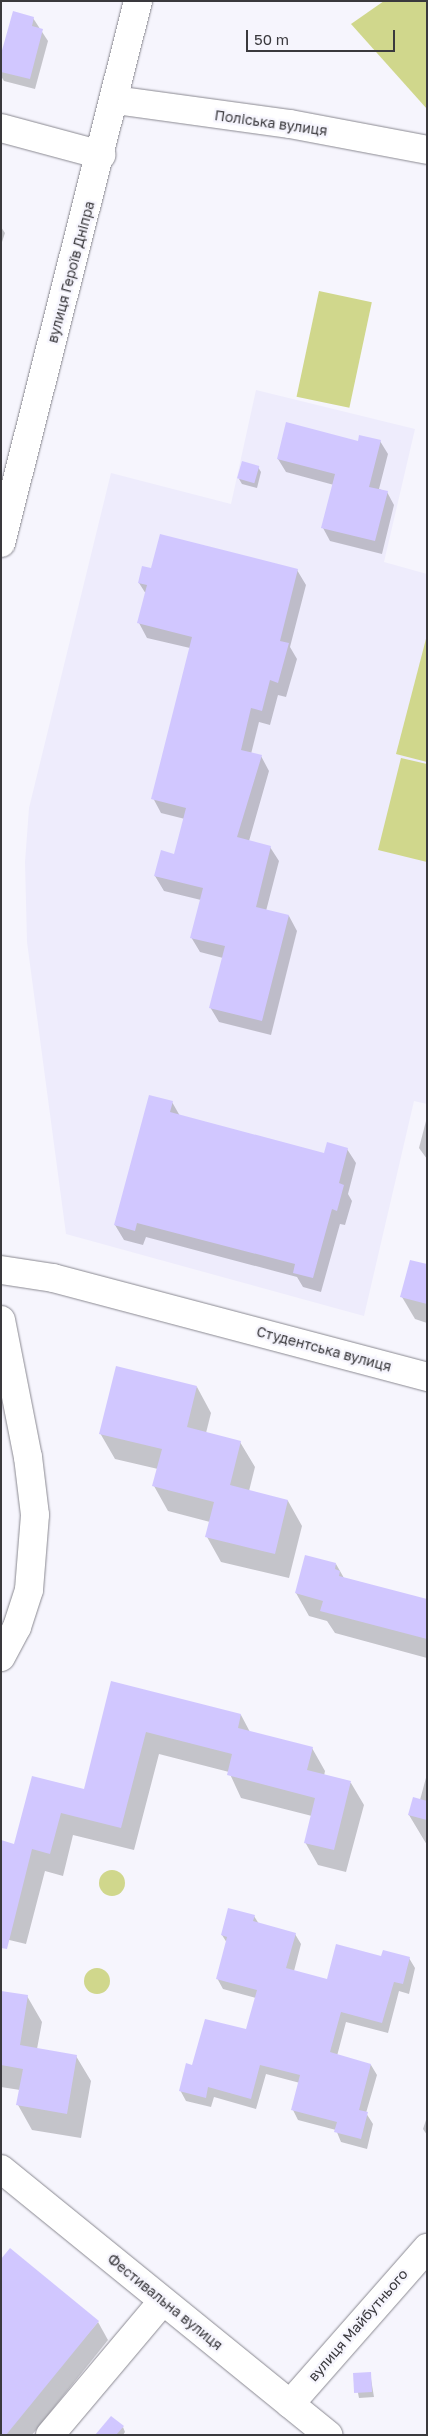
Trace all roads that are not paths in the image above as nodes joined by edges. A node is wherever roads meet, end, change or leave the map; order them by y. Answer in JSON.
{"nodes":[{"id":1,"x":138,"y":1,"type":"edge"},
{"id":2,"x":115,"y":100,"type":"junction"},
{"id":3,"x":1,"y":128,"type":"edge"},
{"id":4,"x":427,"y":150,"type":"edge"},
{"id":5,"x":101,"y":155,"type":"junction"},
{"id":6,"x":1,"y":543,"type":"edge"},
{"id":7,"x":1,"y":1270,"type":"edge"},
{"id":8,"x":1,"y":1320,"type":"edge"},
{"id":9,"x":427,"y":1377,"type":"edge"},
{"id":10,"x":1,"y":1658,"type":"edge"},
{"id":11,"x":1,"y":2169,"type":"edge"},
{"id":12,"x":427,"y":2248,"type":"edge"},
{"id":13,"x":164,"y":2301,"type":"junction"},
{"id":14,"x":290,"y":2404,"type":"junction"},
{"id":15,"x":50,"y":2435,"type":"edge"},
{"id":16,"x":328,"y":2435,"type":"edge"}],
"edges":[{"from":1,"to":2,"type":"street","name":"вулиця Героїв Дніпра"},
{"from":2,"to":4,"type":"street","name":"Поліська вулиця"},
{"from":2,"to":5,"type":"street","name":"вулиця Героїв Дніпра"},
{"from":3,"to":5,"type":"street"},
{"from":5,"to":6,"type":"street","name":"вулиця Героїв Дніпра"},
{"from":7,"to":9,"type":"street","name":"Студентська вулиця"},
{"from":8,"to":10,"type":"street"},
{"from":11,"to":13,"type":"street","name":"Фестивальна вулиця"},
{"from":12,"to":14,"type":"street","name":"вулиця Майбутнього"},
{"from":13,"to":14,"type":"street","name":"Фестивальна вулиця"},
{"from":13,"to":15,"type":"street"},
{"from":14,"to":16,"type":"street","name":"Фестивальна вулиця"}]}
